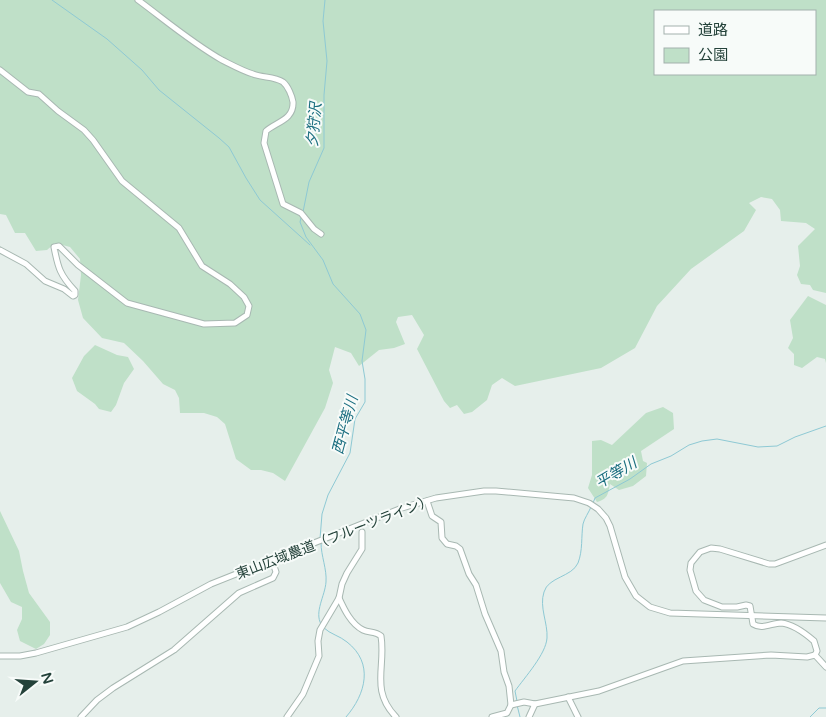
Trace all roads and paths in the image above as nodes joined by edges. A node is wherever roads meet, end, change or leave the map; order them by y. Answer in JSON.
{"nodes":[{"id":1,"x":138,"y":0,"type":"edge"},
{"id":2,"x":0,"y":70,"type":"edge"},
{"id":3,"x":321,"y":234,"type":"dead end"},
{"id":4,"x":0,"y":250,"type":"edge"},
{"id":5,"x":426,"y":501,"type":"junction"},
{"id":6,"x":362,"y":532,"type":"dead end"},
{"id":7,"x":826,"y":544,"type":"edge"},
{"id":8,"x":272,"y":560,"type":"junction"},
{"id":9,"x":339,"y":598,"type":"junction"},
{"id":10,"x":752,"y":616,"type":"junction"},
{"id":11,"x":826,"y":618,"type":"edge"},
{"id":12,"x":815,"y":655,"type":"junction"},
{"id":13,"x":0,"y":656,"type":"edge"},
{"id":14,"x":826,"y":668,"type":"edge"},
{"id":15,"x":568,"y":697,"type":"junction"},
{"id":16,"x":535,"y":704,"type":"junction"},
{"id":17,"x":512,"y":705,"type":"junction"},
{"id":18,"x":81,"y":717,"type":"edge"},
{"id":19,"x":288,"y":717,"type":"edge"},
{"id":20,"x":396,"y":717,"type":"edge"},
{"id":21,"x":492,"y":717,"type":"edge"},
{"id":22,"x":529,"y":717,"type":"edge"},
{"id":23,"x":578,"y":717,"type":"edge"}],
"edges":[{"from":1,"to":3,"type":"street"},
{"from":2,"to":4,"type":"street"},
{"from":5,"to":8,"type":"street","name":"東山広域農道（フルーツライン）"},
{"from":5,"to":10,"type":"street","name":"東山広域農道（フルーツライン）"},
{"from":5,"to":17,"type":"street"},
{"from":6,"to":9,"type":"street"},
{"from":7,"to":10,"type":"street"},
{"from":8,"to":13,"type":"street","name":"東山広域農道（フルーツライン）"},
{"from":8,"to":18,"type":"street"},
{"from":9,"to":19,"type":"street"},
{"from":9,"to":20,"type":"street"},
{"from":10,"to":11,"type":"street","name":"東山広域農道（フルーツライン）"},
{"from":10,"to":12,"type":"street"},
{"from":12,"to":14,"type":"street"},
{"from":12,"to":15,"type":"street"},
{"from":15,"to":16,"type":"street"},
{"from":15,"to":23,"type":"street"},
{"from":16,"to":17,"type":"street"},
{"from":16,"to":22,"type":"street"},
{"from":17,"to":21,"type":"street"}]}
